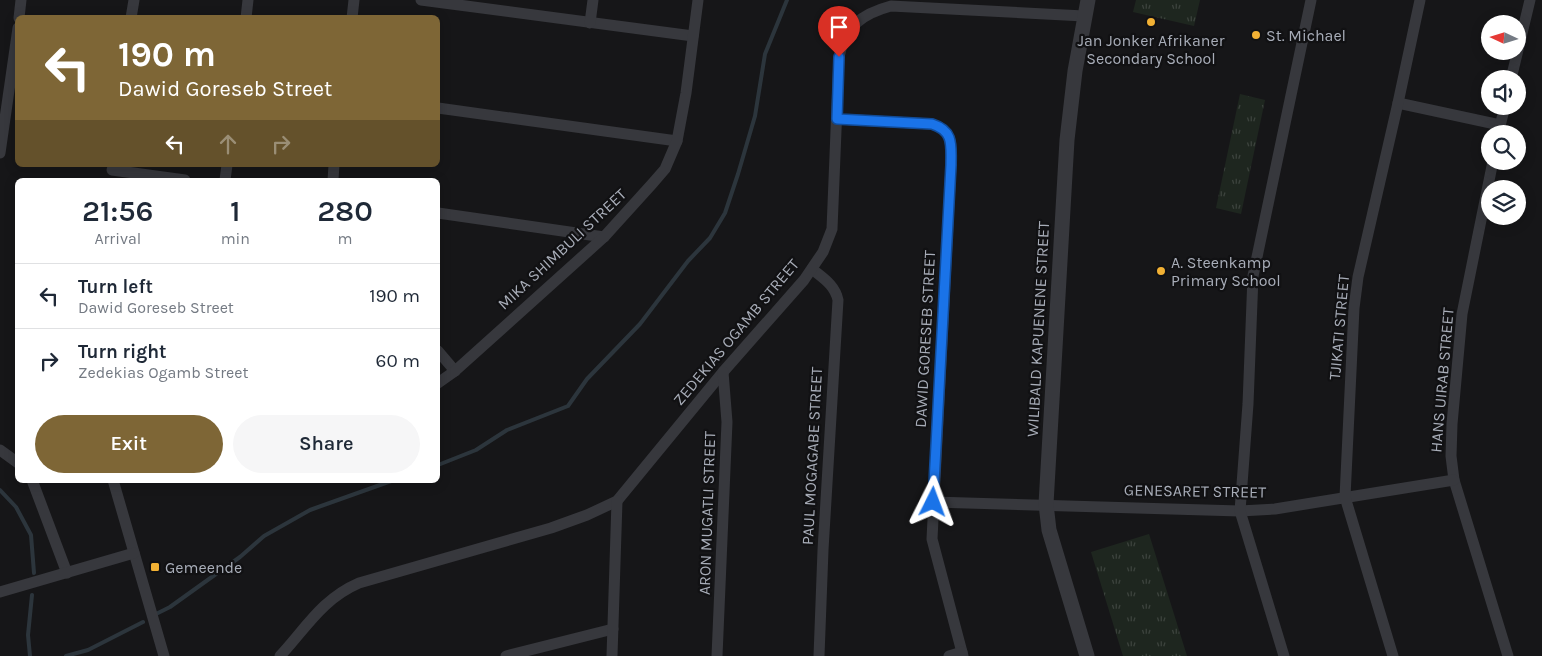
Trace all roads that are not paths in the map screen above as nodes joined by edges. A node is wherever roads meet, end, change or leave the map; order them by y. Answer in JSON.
{"nodes":[{"id":1,"x":22,"y":0,"type":"edge"},
{"id":2,"x":134,"y":0,"type":"edge"},
{"id":3,"x":248,"y":0,"type":"edge"},
{"id":4,"x":354,"y":0,"type":"edge"},
{"id":5,"x":422,"y":0,"type":"edge"},
{"id":6,"x":592,"y":0,"type":"edge"},
{"id":7,"x":698,"y":0,"type":"edge"},
{"id":8,"x":1088,"y":0,"type":"edge"},
{"id":9,"x":1311,"y":0,"type":"edge"},
{"id":10,"x":1420,"y":0,"type":"edge"},
{"id":11,"x":1530,"y":0,"type":"edge"},
{"id":12,"x":20,"y":15,"type":"edge"},
{"id":13,"x":132,"y":15,"type":"edge"},
{"id":14,"x":246,"y":15,"type":"edge"},
{"id":15,"x":352,"y":15,"type":"edge"},
{"id":16,"x":1084,"y":16,"type":"junction"},
{"id":17,"x":590,"y":23,"type":"junction"},
{"id":18,"x":693,"y":36,"type":"junction"},
{"id":19,"x":15,"y":49,"type":"edge"},
{"id":20,"x":1514,"y":70,"type":"edge"},
{"id":21,"x":1398,"y":103,"type":"junction"},
{"id":22,"x":440,"y":108,"type":"edge"},
{"id":23,"x":837,"y":119,"type":"junction"},
{"id":24,"x":1483,"y":125,"type":"edge"},
{"id":25,"x":677,"y":141,"type":"junction"},
{"id":26,"x":0,"y":154,"type":"edge"},
{"id":27,"x":1491,"y":170,"type":"edge"},
{"id":28,"x":112,"y":172,"type":"edge"},
{"id":29,"x":168,"y":178,"type":"edge"},
{"id":30,"x":440,"y":213,"type":"edge"},
{"id":31,"x":604,"y":236,"type":"junction"},
{"id":32,"x":812,"y":269,"type":"junction"},
{"id":33,"x":440,"y":353,"type":"edge"},
{"id":34,"x":455,"y":371,"type":"junction"},
{"id":35,"x":723,"y":372,"type":"junction"},
{"id":36,"x":440,"y":382,"type":"edge"},
{"id":37,"x":0,"y":450,"type":"edge"},
{"id":38,"x":15,"y":461,"type":"edge"},
{"id":39,"x":1454,"y":480,"type":"junction"},
{"id":40,"x":33,"y":483,"type":"edge"},
{"id":41,"x":114,"y":483,"type":"edge"},
{"id":42,"x":1345,"y":497,"type":"junction"},
{"id":43,"x":617,"y":501,"type":"junction"},
{"id":44,"x":933,"y":502,"type":"junction"},
{"id":45,"x":1046,"y":504,"type":"junction"},
{"id":46,"x":1240,"y":510,"type":"junction"},
{"id":47,"x":134,"y":553,"type":"junction"},
{"id":48,"x":67,"y":572,"type":"junction"},
{"id":49,"x":0,"y":592,"type":"edge"},
{"id":50,"x":613,"y":629,"type":"junction"},
{"id":51,"x":962,"y":654,"type":"edge"},
{"id":52,"x":164,"y":656,"type":"edge"},
{"id":53,"x":280,"y":656,"type":"edge"},
{"id":54,"x":506,"y":656,"type":"edge"},
{"id":55,"x":612,"y":656,"type":"edge"},
{"id":56,"x":717,"y":656,"type":"edge"},
{"id":57,"x":819,"y":656,"type":"edge"},
{"id":58,"x":949,"y":656,"type":"edge"},
{"id":59,"x":1087,"y":656,"type":"edge"},
{"id":60,"x":1284,"y":656,"type":"edge"},
{"id":61,"x":1393,"y":656,"type":"edge"},
{"id":62,"x":1508,"y":656,"type":"edge"}],
"edges":[{"from":1,"to":12,"type":"street"},
{"from":2,"to":13,"type":"street"},
{"from":3,"to":14,"type":"street"},
{"from":4,"to":15,"type":"street"},
{"from":5,"to":17,"type":"street"},
{"from":6,"to":17,"type":"street"},
{"from":7,"to":18,"type":"street","name":"MIKA SHIMBULI STREET"},
{"from":8,"to":16,"type":"street","name":"WILIBALD KAPUENENE STREET"},
{"from":9,"to":46,"type":"street"},
{"from":10,"to":21,"type":"street","name":"TJIKATI STREET"},
{"from":11,"to":20,"type":"street"},
{"from":16,"to":23,"type":"street","name":"ZEDEKIAS OGAMB STREET"},
{"from":16,"to":45,"type":"street","name":"WILIBALD KAPUENENE STREET"},
{"from":17,"to":18,"type":"street"},
{"from":18,"to":25,"type":"street","name":"MIKA SHIMBULI STREET"},
{"from":19,"to":26,"type":"street"},
{"from":21,"to":24,"type":"street"},
{"from":21,"to":42,"type":"street","name":"TJIKATI STREET"},
{"from":22,"to":25,"type":"street"},
{"from":23,"to":32,"type":"street","name":"ZEDEKIAS OGAMB STREET"},
{"from":23,"to":44,"type":"street","name":"DAWID GORESEB STREET"},
{"from":25,"to":31,"type":"street","name":"MIKA SHIMBULI STREET"},
{"from":27,"to":39,"type":"street","name":"HANS UIRAB STREET"},
{"from":28,"to":29,"type":"street"},
{"from":30,"to":31,"type":"street"},
{"from":31,"to":34,"type":"street","name":"MIKA SHIMBULI STREET"},
{"from":32,"to":35,"type":"street","name":"ZEDEKIAS OGAMB STREET"},
{"from":32,"to":57,"type":"street","name":"PAUL MOGAGABE STREET"},
{"from":33,"to":34,"type":"street"},
{"from":34,"to":36,"type":"street","name":"MIKA SHIMBULI STREET"},
{"from":35,"to":43,"type":"street","name":"ZEDEKIAS OGAMB STREET"},
{"from":35,"to":56,"type":"street","name":"ARON MUGATLI STREET"},
{"from":37,"to":38,"type":"street"},
{"from":39,"to":42,"type":"street","name":"GENESARET STREET"},
{"from":39,"to":62,"type":"street","name":"HANS UIRAB STREET"},
{"from":40,"to":48,"type":"street"},
{"from":41,"to":47,"type":"street"},
{"from":42,"to":46,"type":"street","name":"GENESARET STREET"},
{"from":42,"to":61,"type":"street","name":"TJIKATI STREET"},
{"from":43,"to":50,"type":"street"},
{"from":43,"to":53,"type":"street","name":"ZEDEKIAS OGAMB STREET"},
{"from":44,"to":45,"type":"street","name":"GENESARET STREET"},
{"from":44,"to":51,"type":"street","name":"DAWID GORESEB STREET"},
{"from":45,"to":46,"type":"street","name":"GENESARET STREET"},
{"from":45,"to":59,"type":"street","name":"WILIBALD KAPUENENE STREET"},
{"from":46,"to":60,"type":"street"},
{"from":47,"to":48,"type":"street"},
{"from":47,"to":52,"type":"street"},
{"from":48,"to":49,"type":"street"},
{"from":50,"to":54,"type":"street"},
{"from":50,"to":55,"type":"street"},
{"from":51,"to":58,"type":"street"}]}
